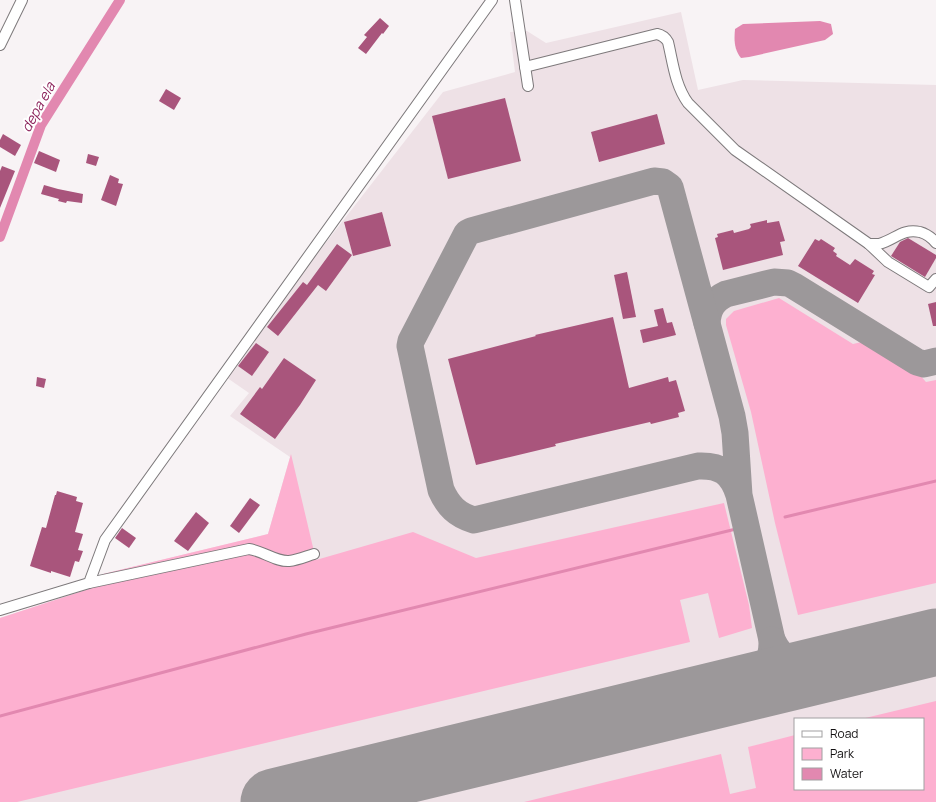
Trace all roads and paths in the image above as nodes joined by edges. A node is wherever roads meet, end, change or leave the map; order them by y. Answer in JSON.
{"nodes":[{"id":1,"x":22,"y":0,"type":"edge"},
{"id":2,"x":492,"y":0,"type":"edge"},
{"id":3,"x":515,"y":0,"type":"edge"},
{"id":4,"x":0,"y":45,"type":"edge"},
{"id":5,"x":525,"y":67,"type":"junction"},
{"id":6,"x":528,"y":86,"type":"dead end"},
{"id":7,"x":936,"y":243,"type":"edge"},
{"id":8,"x":869,"y":244,"type":"junction"},
{"id":9,"x":936,"y":279,"type":"edge"},
{"id":10,"x":314,"y":554,"type":"dead end"},
{"id":11,"x":89,"y":583,"type":"junction"},
{"id":12,"x":0,"y":610,"type":"edge"}],
"edges":[{"from":1,"to":4,"type":"street"},
{"from":2,"to":11,"type":"street"},
{"from":3,"to":5,"type":"street"},
{"from":5,"to":6,"type":"street"},
{"from":5,"to":8,"type":"street"},
{"from":7,"to":8,"type":"street"},
{"from":8,"to":9,"type":"street"},
{"from":10,"to":11,"type":"street"},
{"from":11,"to":12,"type":"street"}]}
